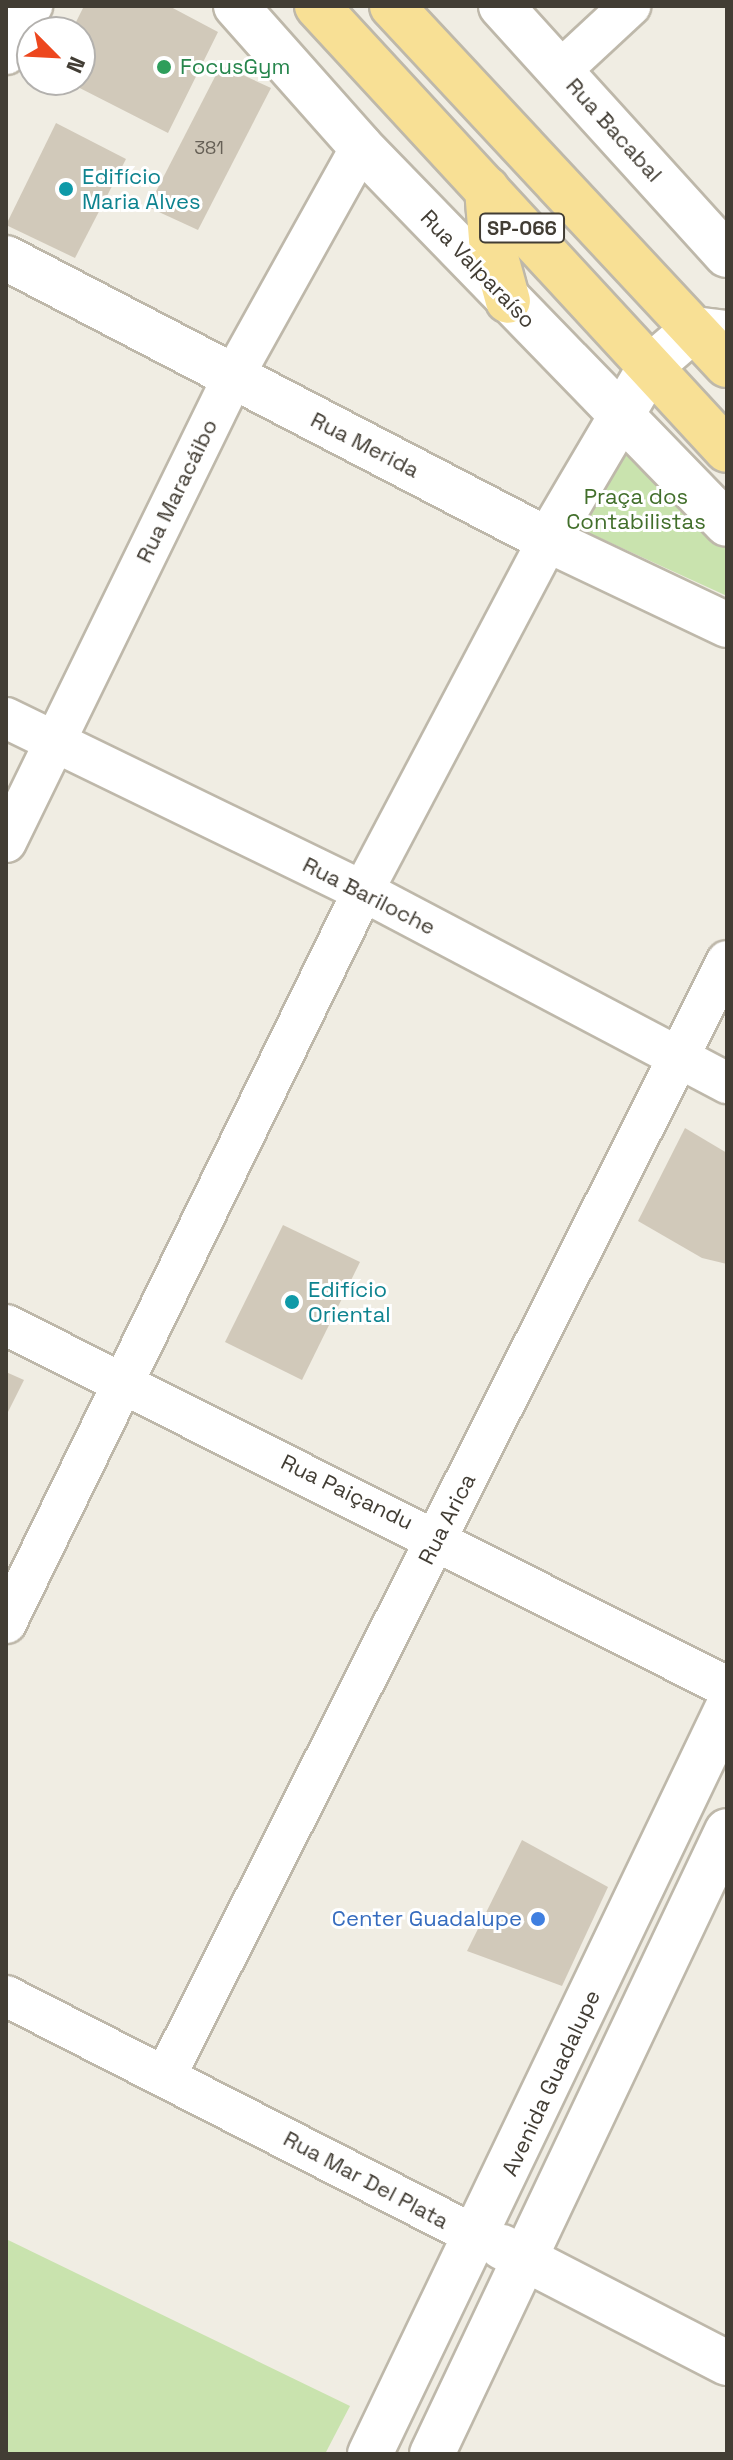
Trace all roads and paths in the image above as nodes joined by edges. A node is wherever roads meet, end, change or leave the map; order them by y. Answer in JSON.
{"nodes":[{"id":1,"x":32,"y":6,"type":"edge"},
{"id":2,"x":236,"y":6,"type":"edge"},
{"id":3,"x":317,"y":6,"type":"edge"},
{"id":4,"x":392,"y":6,"type":"edge"},
{"id":5,"x":501,"y":6,"type":"edge"},
{"id":6,"x":630,"y":6,"type":"edge"},
{"id":7,"x":6,"y":54,"type":"edge"},
{"id":8,"x":560,"y":71,"type":"junction"},
{"id":9,"x":361,"y":147,"type":"junction"},
{"id":10,"x":487,"y":189,"type":"junction"},
{"id":11,"x":727,"y":255,"type":"edge"},
{"id":12,"x":6,"y":258,"type":"edge"},
{"id":13,"x":508,"y":301,"type":"junction"},
{"id":14,"x":710,"y":331,"type":"edge"},
{"id":15,"x":727,"y":365,"type":"edge"},
{"id":16,"x":650,"y":367,"type":"junction"},
{"id":17,"x":233,"y":377,"type":"junction"},
{"id":18,"x":617,"y":415,"type":"junction"},
{"id":19,"x":727,"y":450,"type":"edge"},
{"id":20,"x":727,"y":524,"type":"edge"},
{"id":21,"x":548,"y":540,"type":"junction"},
{"id":22,"x":727,"y":625,"type":"edge"},
{"id":23,"x":6,"y":718,"type":"edge"},
{"id":24,"x":52,"y":742,"type":"junction"},
{"id":25,"x":6,"y":842,"type":"edge"},
{"id":26,"x":363,"y":891,"type":"junction"},
{"id":27,"x":727,"y":961,"type":"edge"},
{"id":28,"x":679,"y":1058,"type":"junction"},
{"id":29,"x":727,"y":1083,"type":"edge"},
{"id":30,"x":6,"y":1325,"type":"edge"},
{"id":31,"x":123,"y":1382,"type":"junction"},
{"id":32,"x":438,"y":1537,"type":"junction"},
{"id":33,"x":6,"y":1623,"type":"edge"},
{"id":34,"x":727,"y":1687,"type":"edge"},
{"id":35,"x":727,"y":1709,"type":"edge"},
{"id":36,"x":727,"y":1831,"type":"edge"},
{"id":37,"x":6,"y":1996,"type":"edge"},
{"id":38,"x":166,"y":2075,"type":"junction"},
{"id":39,"x":478,"y":2237,"type":"junction"},
{"id":40,"x":527,"y":2258,"type":"junction"},
{"id":41,"x":727,"y":2363,"type":"edge"},
{"id":42,"x":370,"y":2454,"type":"edge"},
{"id":43,"x":432,"y":2454,"type":"edge"}],
"edges":[{"from":1,"to":7,"type":"street"},
{"from":2,"to":9,"type":"street","name":"Rua Valparaíso"},
{"from":3,"to":10,"type":"main road","number":"SP-066"},
{"from":4,"to":14,"type":"main road","number":"SP-066"},
{"from":5,"to":8,"type":"street","name":"Rua Bacabal"},
{"from":6,"to":8,"type":"street"},
{"from":8,"to":11,"type":"street","name":"Rua Bacabal"},
{"from":9,"to":13,"type":"street","name":"Rua Valparaíso"},
{"from":9,"to":17,"type":"street","name":"Rua Maracáibo"},
{"from":10,"to":13,"type":"main road"},
{"from":10,"to":16,"type":"main road","number":"SP-066"},
{"from":12,"to":17,"type":"street","name":"Rua Merida"},
{"from":13,"to":18,"type":"street","name":"Rua Valparaíso"},
{"from":14,"to":15,"type":"main road","number":"SP-066"},
{"from":14,"to":16,"type":"street"},
{"from":16,"to":18,"type":"street"},
{"from":16,"to":19,"type":"main road","number":"SP-066"},
{"from":17,"to":21,"type":"street","name":"Rua Merida"},
{"from":17,"to":24,"type":"street","name":"Rua Maracáibo"},
{"from":18,"to":20,"type":"street","name":"Rua Valparaíso"},
{"from":18,"to":21,"type":"street"},
{"from":21,"to":22,"type":"street","name":"Rua Merida"},
{"from":21,"to":26,"type":"street"},
{"from":23,"to":24,"type":"street","name":"Rua Bariloche"},
{"from":24,"to":25,"type":"street","name":"Rua Maracáibo"},
{"from":24,"to":26,"type":"street","name":"Rua Bariloche"},
{"from":26,"to":28,"type":"street","name":"Rua Bariloche"},
{"from":26,"to":31,"type":"street"},
{"from":27,"to":28,"type":"street","name":"Rua Arica"},
{"from":28,"to":29,"type":"street","name":"Rua Bariloche"},
{"from":28,"to":32,"type":"street","name":"Rua Arica"},
{"from":30,"to":31,"type":"street","name":"Rua Paiçandu"},
{"from":31,"to":32,"type":"street","name":"Rua Paiçandu"},
{"from":31,"to":33,"type":"street"},
{"from":32,"to":34,"type":"street","name":"Rua Paiçandu"},
{"from":32,"to":38,"type":"street","name":"Rua Arica"},
{"from":35,"to":39,"type":"street","name":"Avenida Guadalupe"},
{"from":36,"to":40,"type":"street"},
{"from":37,"to":38,"type":"street","name":"Rua Mar Del Plata"},
{"from":38,"to":39,"type":"street","name":"Rua Mar Del Plata"},
{"from":39,"to":40,"type":"street","name":"Rua Mar Del Plata"},
{"from":39,"to":42,"type":"street","name":"Avenida Guadalupe"},
{"from":40,"to":41,"type":"street","name":"Rua Mar Del Plata"},
{"from":40,"to":43,"type":"street"}]}
